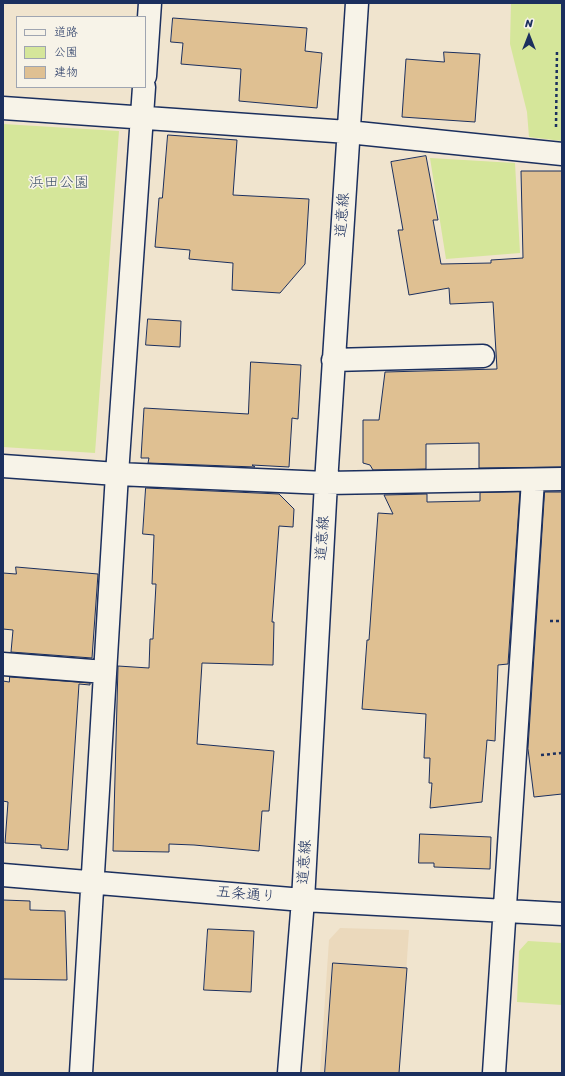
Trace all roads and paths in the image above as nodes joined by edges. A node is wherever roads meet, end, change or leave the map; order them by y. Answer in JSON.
{"nodes":[{"id":1,"x":150,"y":3,"type":"edge"},
{"id":2,"x":357,"y":3,"type":"edge"},
{"id":3,"x":557,"y":50,"type":"dead end"},
{"id":4,"x":146,"y":61,"type":"edge"},
{"id":5,"x":144,"y":88,"type":"edge"},
{"id":6,"x":3,"y":108,"type":"edge"},
{"id":7,"x":142,"y":118,"type":"junction"},
{"id":8,"x":348,"y":132,"type":"junction"},
{"id":9,"x":559,"y":153,"type":"edge"},
{"id":10,"x":483,"y":356,"type":"dead end"},
{"id":11,"x":333,"y":360,"type":"junction"},
{"id":12,"x":3,"y":466,"type":"edge"},
{"id":13,"x":117,"y":474,"type":"junction"},
{"id":14,"x":562,"y":479,"type":"edge"},
{"id":15,"x":533,"y":480,"type":"junction"},
{"id":16,"x":326,"y":483,"type":"junction"},
{"id":17,"x":3,"y":664,"type":"edge"},
{"id":18,"x":105,"y":672,"type":"junction"},
{"id":19,"x":3,"y":875,"type":"edge"},
{"id":20,"x":92,"y":883,"type":"junction"},
{"id":21,"x":303,"y":900,"type":"junction"},
{"id":22,"x":504,"y":910,"type":"junction"},
{"id":23,"x":562,"y":914,"type":"edge"},
{"id":24,"x":81,"y":1073,"type":"edge"},
{"id":25,"x":289,"y":1073,"type":"edge"},
{"id":26,"x":494,"y":1073,"type":"edge"}],
"edges":[{"from":1,"to":4,"type":"street"},
{"from":2,"to":8,"type":"street","name":"道意線"},
{"from":3,"to":9,"type":"path"},
{"from":5,"to":7,"type":"street"},
{"from":6,"to":7,"type":"street"},
{"from":7,"to":8,"type":"street"},
{"from":7,"to":13,"type":"street"},
{"from":8,"to":9,"type":"street"},
{"from":8,"to":11,"type":"street","name":"道意線"},
{"from":10,"to":11,"type":"street"},
{"from":11,"to":16,"type":"street","name":"道意線"},
{"from":12,"to":13,"type":"street"},
{"from":13,"to":16,"type":"street"},
{"from":13,"to":18,"type":"street"},
{"from":14,"to":15,"type":"street"},
{"from":15,"to":16,"type":"street"},
{"from":15,"to":22,"type":"street"},
{"from":16,"to":21,"type":"street","name":"道意線"},
{"from":17,"to":18,"type":"street"},
{"from":18,"to":20,"type":"street"},
{"from":19,"to":20,"type":"street","name":"五条通り"},
{"from":20,"to":21,"type":"street","name":"五条通り"},
{"from":20,"to":24,"type":"street"},
{"from":21,"to":22,"type":"street","name":"五条通り"},
{"from":21,"to":25,"type":"street","name":"道意線"},
{"from":22,"to":23,"type":"street","name":"五条通り"},
{"from":22,"to":26,"type":"street"}]}
